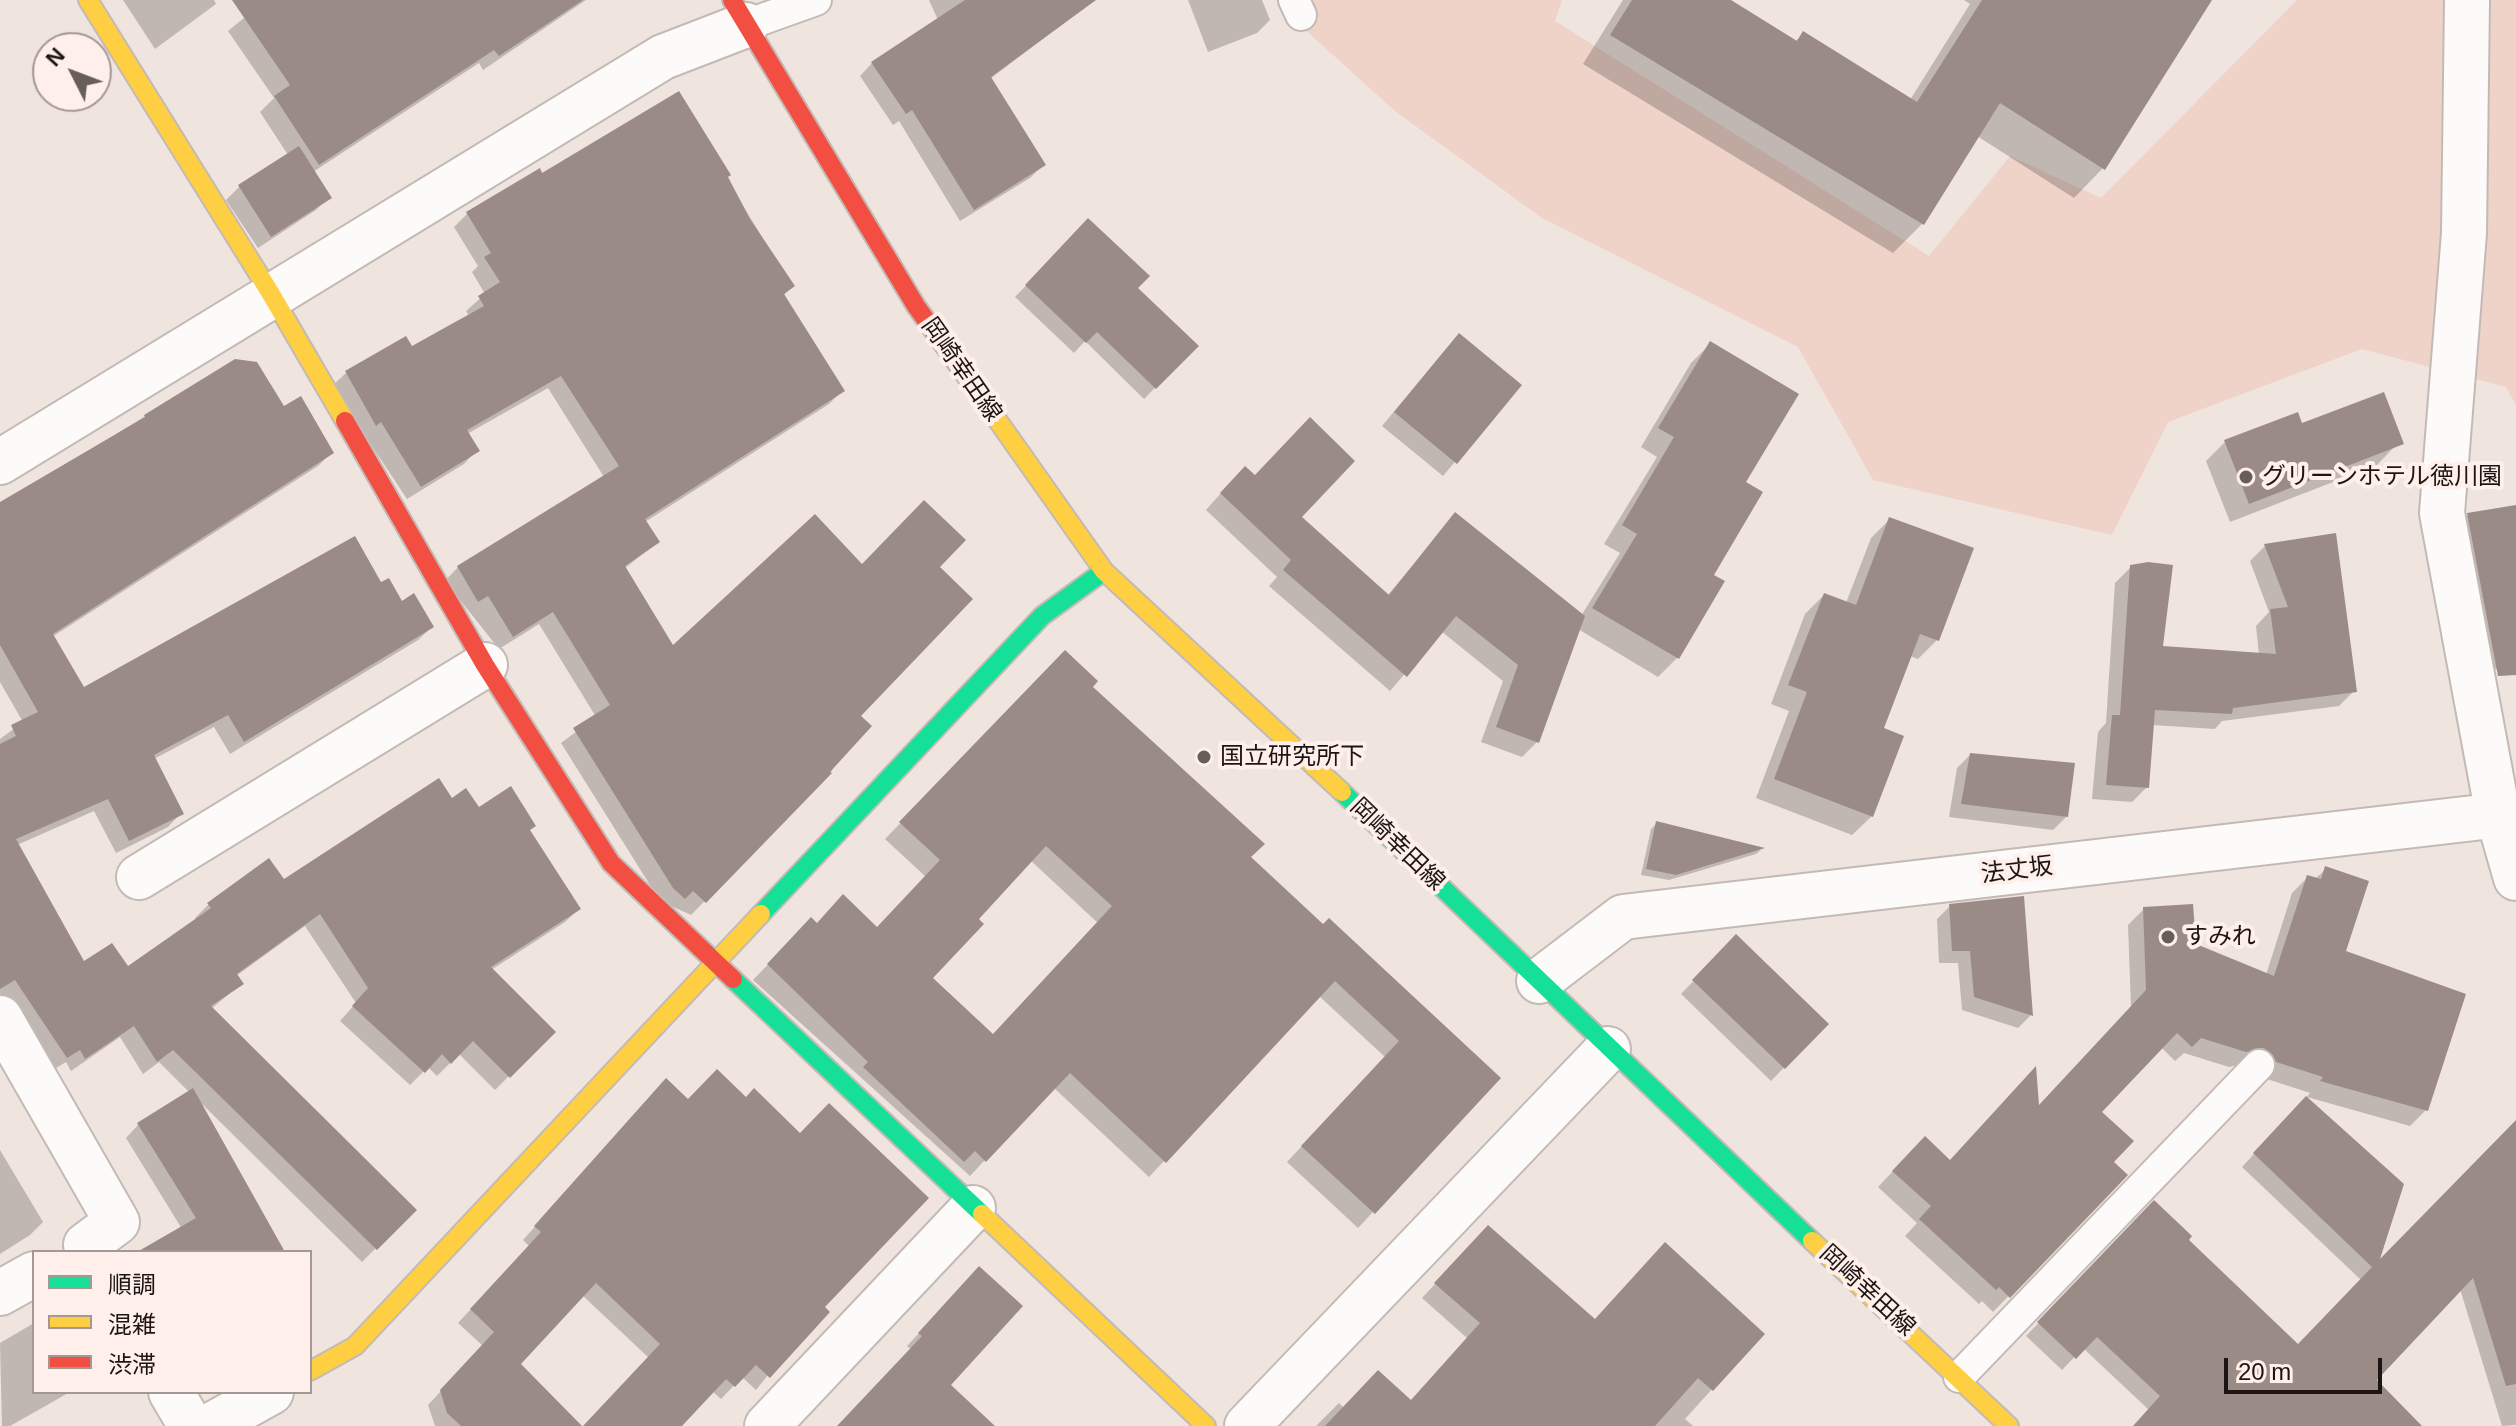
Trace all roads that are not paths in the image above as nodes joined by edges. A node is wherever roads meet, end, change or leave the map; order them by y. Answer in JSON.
{"nodes":[{"id":1,"x":88,"y":0,"type":"edge"},
{"id":2,"x":816,"y":0,"type":"edge"},
{"id":3,"x":2467,"y":0,"type":"edge"},
{"id":4,"x":739,"y":13,"type":"edge"},
{"id":5,"x":271,"y":294,"type":"junction"},
{"id":6,"x":0,"y":462,"type":"edge"},
{"id":7,"x":1104,"y":571,"type":"junction"},
{"id":8,"x":485,"y":665,"type":"junction"},
{"id":9,"x":2507,"y":814,"type":"edge"},
{"id":10,"x":139,"y":877,"type":"dead end"},
{"id":11,"x":2516,"y":878,"type":"edge"},
{"id":12,"x":716,"y":963,"type":"junction"},
{"id":13,"x":1539,"y":981,"type":"junction"},
{"id":14,"x":0,"y":1018,"type":"edge"},
{"id":15,"x":1608,"y":1049,"type":"junction"},
{"id":16,"x":2259,"y":1065,"type":"dead end"},
{"id":17,"x":973,"y":1208,"type":"junction"},
{"id":18,"x":84,"y":1250,"type":"edge"},
{"id":19,"x":32,"y":1275,"type":"edge"},
{"id":20,"x":0,"y":1293,"type":"edge"},
{"id":21,"x":312,"y":1370,"type":"edge"},
{"id":22,"x":1959,"y":1377,"type":"junction"},
{"id":23,"x":172,"y":1394,"type":"edge"},
{"id":24,"x":267,"y":1394,"type":"edge"},
{"id":25,"x":191,"y":1426,"type":"edge"},
{"id":26,"x":210,"y":1426,"type":"edge"},
{"id":27,"x":767,"y":1426,"type":"edge"},
{"id":28,"x":1206,"y":1426,"type":"edge"},
{"id":29,"x":1247,"y":1426,"type":"edge"},
{"id":30,"x":2009,"y":1426,"type":"edge"}],
"edges":[{"from":1,"to":5,"type":"street"},
{"from":2,"to":4,"type":"lane"},
{"from":3,"to":9,"type":"street"},
{"from":4,"to":5,"type":"street"},
{"from":4,"to":7,"type":"street","name":"岡崎幸田線"},
{"from":5,"to":6,"type":"street"},
{"from":5,"to":8,"type":"street"},
{"from":7,"to":12,"type":"street"},
{"from":7,"to":13,"type":"street","name":"岡崎幸田線"},
{"from":8,"to":10,"type":"street"},
{"from":8,"to":12,"type":"street"},
{"from":9,"to":11,"type":"street"},
{"from":9,"to":13,"type":"street","name":"法丈坂"},
{"from":12,"to":17,"type":"street"},
{"from":12,"to":21,"type":"street"},
{"from":13,"to":15,"type":"street","name":"岡崎幸田線"},
{"from":14,"to":18,"type":"street"},
{"from":15,"to":22,"type":"street","name":"岡崎幸田線"},
{"from":15,"to":29,"type":"street"},
{"from":16,"to":22,"type":"lane"},
{"from":17,"to":27,"type":"street"},
{"from":17,"to":28,"type":"street"},
{"from":19,"to":20,"type":"street"},
{"from":22,"to":30,"type":"street","name":"岡崎幸田線"},
{"from":23,"to":25,"type":"street"},
{"from":24,"to":26,"type":"street"}]}
